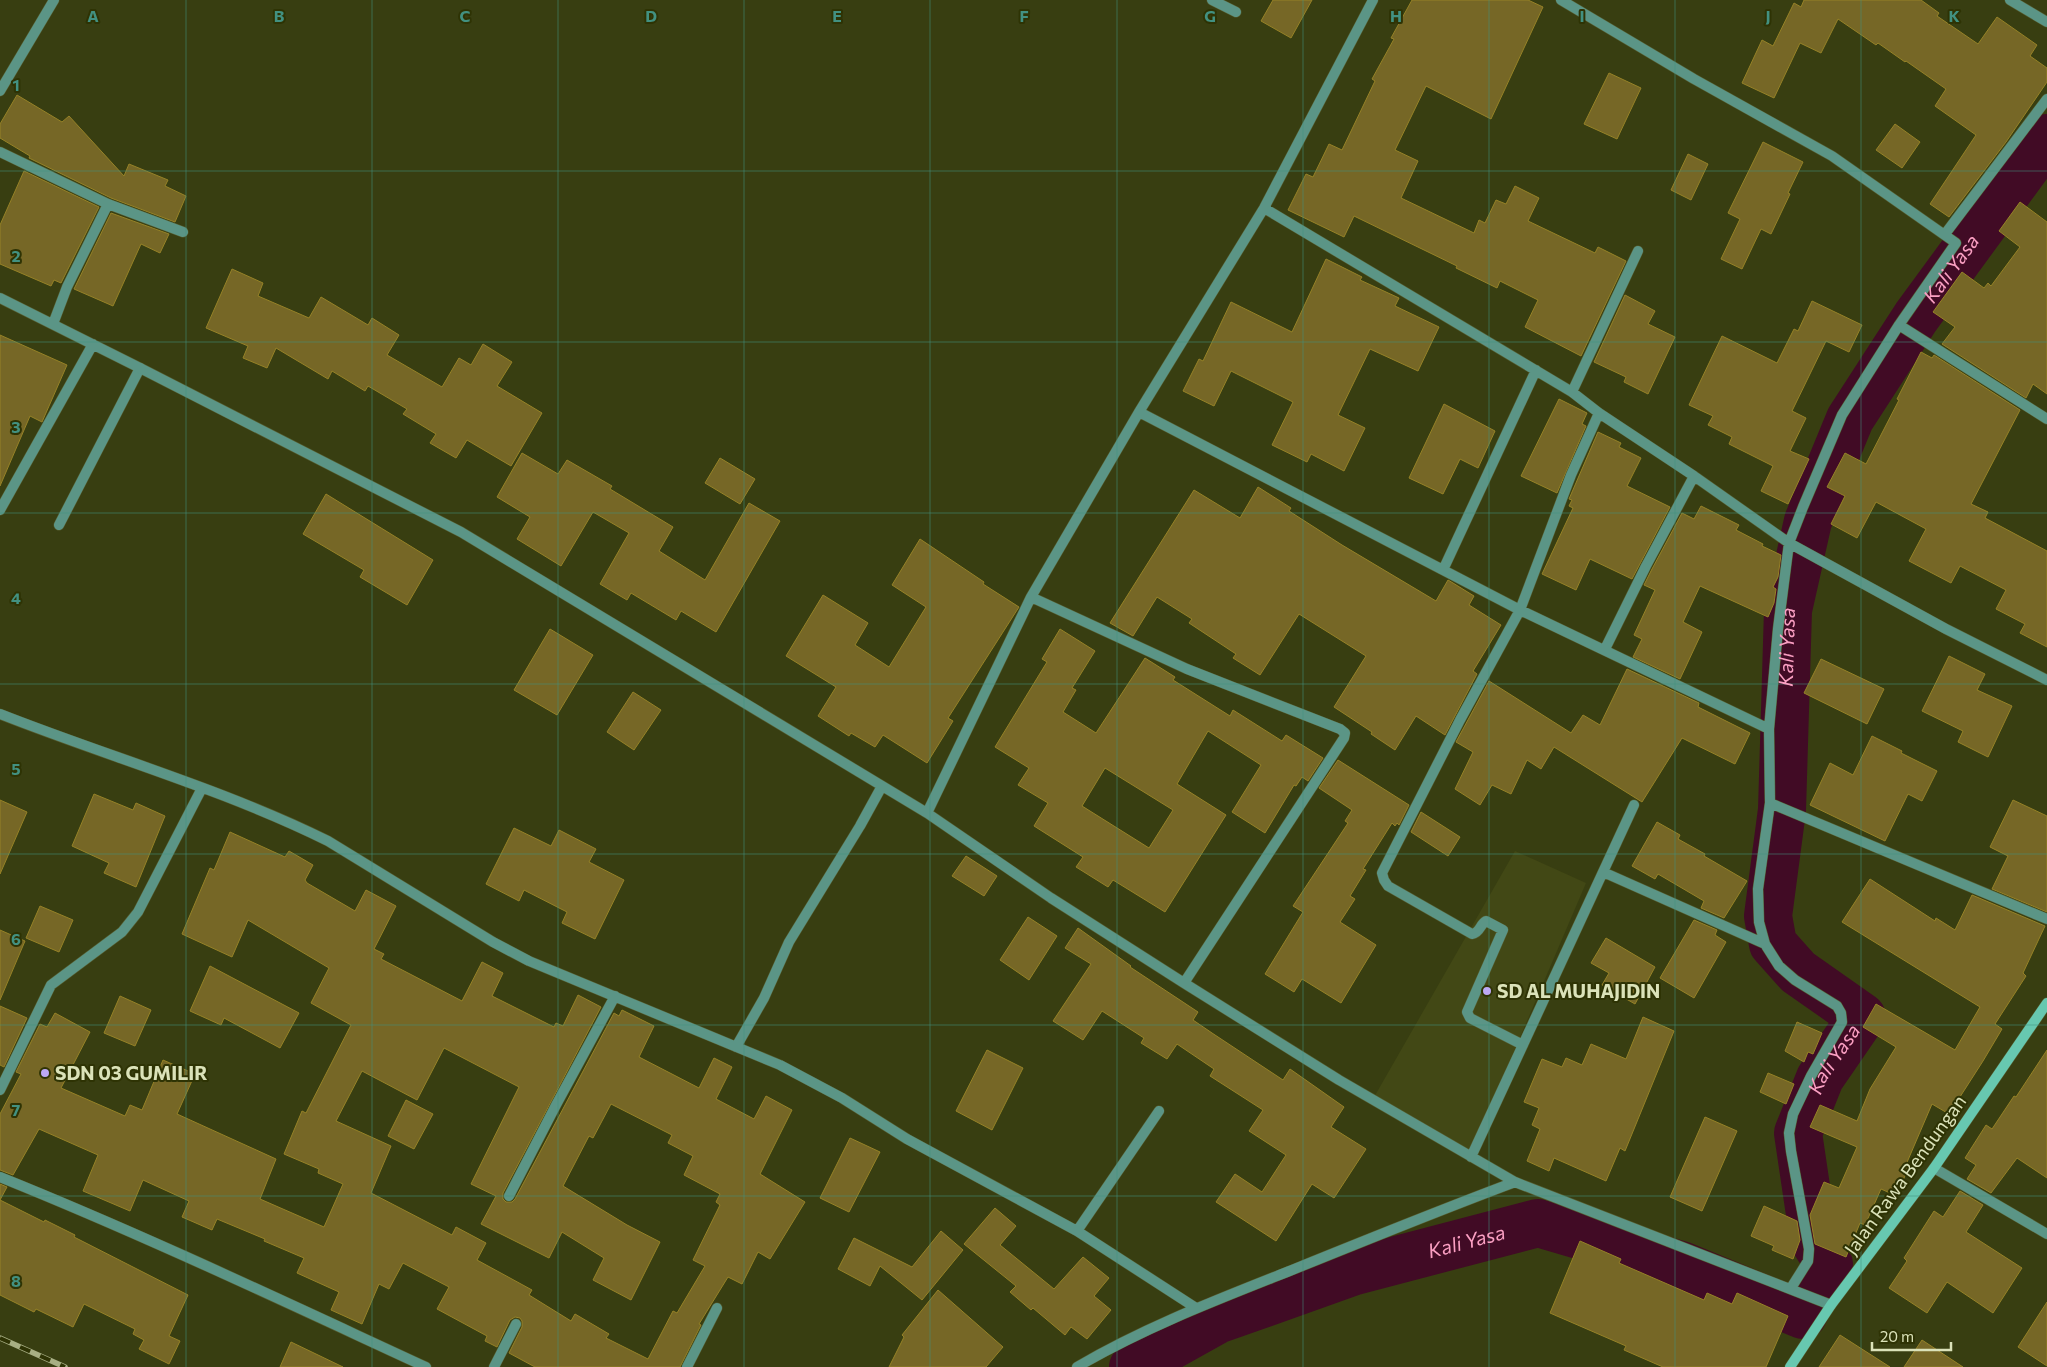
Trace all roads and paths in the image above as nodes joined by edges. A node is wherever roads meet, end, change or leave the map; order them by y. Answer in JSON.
{"nodes":[{"id":1,"x":54,"y":0,"type":"edge"},
{"id":2,"x":1212,"y":0,"type":"edge"},
{"id":3,"x":1373,"y":0,"type":"edge"},
{"id":4,"x":1560,"y":0,"type":"edge"},
{"id":5,"x":2010,"y":0,"type":"edge"},
{"id":6,"x":1236,"y":12,"type":"dead end"},
{"id":7,"x":2047,"y":22,"type":"edge"},
{"id":8,"x":0,"y":91,"type":"edge"},
{"id":9,"x":2047,"y":99,"type":"edge"},
{"id":10,"x":0,"y":152,"type":"edge"},
{"id":11,"x":108,"y":204,"type":"junction"},
{"id":12,"x":1264,"y":208,"type":"junction"},
{"id":13,"x":183,"y":232,"type":"dead end"},
{"id":14,"x":1945,"y":234,"type":"junction"},
{"id":15,"x":1638,"y":251,"type":"dead end"},
{"id":16,"x":0,"y":298,"type":"edge"},
{"id":17,"x":53,"y":324,"type":"junction"},
{"id":18,"x":1902,"y":326,"type":"junction"},
{"id":19,"x":93,"y":344,"type":"junction"},
{"id":20,"x":140,"y":368,"type":"junction"},
{"id":21,"x":1536,"y":370,"type":"junction"},
{"id":22,"x":1572,"y":392,"type":"junction"},
{"id":23,"x":1139,"y":412,"type":"junction"},
{"id":24,"x":1599,"y":413,"type":"junction"},
{"id":25,"x":2047,"y":419,"type":"edge"},
{"id":26,"x":1694,"y":476,"type":"junction"},
{"id":27,"x":0,"y":510,"type":"edge"},
{"id":28,"x":60,"y":525,"type":"dead end"},
{"id":29,"x":1793,"y":545,"type":"junction"},
{"id":30,"x":1443,"y":570,"type":"junction"},
{"id":31,"x":1030,"y":597,"type":"junction"},
{"id":32,"x":1520,"y":610,"type":"junction"},
{"id":33,"x":1605,"y":649,"type":"junction"},
{"id":34,"x":2047,"y":680,"type":"edge"},
{"id":35,"x":0,"y":714,"type":"edge"},
{"id":36,"x":1769,"y":729,"type":"junction"},
{"id":37,"x":882,"y":786,"type":"junction"},
{"id":38,"x":202,"y":788,"type":"junction"},
{"id":39,"x":1770,"y":803,"type":"junction"},
{"id":40,"x":1634,"y":806,"type":"dead end"},
{"id":41,"x":927,"y":813,"type":"junction"},
{"id":42,"x":1603,"y":872,"type":"junction"},
{"id":43,"x":2047,"y":919,"type":"edge"},
{"id":44,"x":1765,"y":944,"type":"junction"},
{"id":45,"x":1184,"y":983,"type":"junction"},
{"id":46,"x":615,"y":996,"type":"junction"},
{"id":47,"x":2047,"y":1003,"type":"edge"},
{"id":48,"x":738,"y":1044,"type":"junction"},
{"id":49,"x":1523,"y":1045,"type":"junction"},
{"id":50,"x":0,"y":1090,"type":"edge"},
{"id":51,"x":1159,"y":1111,"type":"dead end"},
{"id":52,"x":1471,"y":1158,"type":"junction"},
{"id":53,"x":1934,"y":1168,"type":"junction"},
{"id":54,"x":0,"y":1177,"type":"edge"},
{"id":55,"x":1515,"y":1182,"type":"junction"},
{"id":56,"x":509,"y":1196,"type":"dead end"},
{"id":57,"x":1077,"y":1231,"type":"junction"},
{"id":58,"x":2047,"y":1234,"type":"edge"},
{"id":59,"x":1791,"y":1288,"type":"junction"},
{"id":60,"x":1831,"y":1304,"type":"junction"},
{"id":61,"x":717,"y":1308,"type":"dead end"},
{"id":62,"x":1196,"y":1308,"type":"junction"},
{"id":63,"x":516,"y":1324,"type":"dead end"},
{"id":64,"x":426,"y":1367,"type":"edge"},
{"id":65,"x":494,"y":1367,"type":"edge"},
{"id":66,"x":687,"y":1367,"type":"edge"},
{"id":67,"x":1077,"y":1367,"type":"edge"},
{"id":68,"x":1790,"y":1367,"type":"edge"}],
"edges":[{"from":1,"to":8,"type":"street"},
{"from":2,"to":6,"type":"street"},
{"from":3,"to":12,"type":"street"},
{"from":4,"to":14,"type":"street"},
{"from":5,"to":7,"type":"street"},
{"from":9,"to":14,"type":"street"},
{"from":10,"to":11,"type":"street"},
{"from":11,"to":13,"type":"street"},
{"from":11,"to":17,"type":"street"},
{"from":12,"to":21,"type":"street"},
{"from":12,"to":23,"type":"street"},
{"from":14,"to":18,"type":"street"},
{"from":15,"to":22,"type":"street"},
{"from":16,"to":17,"type":"street"},
{"from":17,"to":19,"type":"street"},
{"from":18,"to":25,"type":"street"},
{"from":18,"to":29,"type":"street"},
{"from":19,"to":20,"type":"street"},
{"from":19,"to":27,"type":"street"},
{"from":20,"to":28,"type":"street"},
{"from":20,"to":37,"type":"street"},
{"from":21,"to":22,"type":"street"},
{"from":21,"to":30,"type":"street"},
{"from":22,"to":24,"type":"street"},
{"from":23,"to":30,"type":"street"},
{"from":23,"to":31,"type":"street"},
{"from":24,"to":26,"type":"street"},
{"from":24,"to":32,"type":"street"},
{"from":26,"to":29,"type":"street"},
{"from":26,"to":33,"type":"street"},
{"from":29,"to":34,"type":"street"},
{"from":29,"to":36,"type":"street"},
{"from":30,"to":32,"type":"street"},
{"from":31,"to":41,"type":"street"},
{"from":31,"to":45,"type":"street"},
{"from":32,"to":33,"type":"street"},
{"from":32,"to":49,"type":"street"},
{"from":33,"to":36,"type":"street"},
{"from":35,"to":38,"type":"street"},
{"from":36,"to":39,"type":"street"},
{"from":37,"to":41,"type":"street"},
{"from":37,"to":48,"type":"street"},
{"from":38,"to":46,"type":"street"},
{"from":38,"to":50,"type":"street"},
{"from":39,"to":43,"type":"street"},
{"from":39,"to":44,"type":"street"},
{"from":40,"to":42,"type":"street"},
{"from":41,"to":45,"type":"street"},
{"from":42,"to":44,"type":"street"},
{"from":42,"to":49,"type":"street"},
{"from":44,"to":59,"type":"street"},
{"from":45,"to":52,"type":"street"},
{"from":46,"to":48,"type":"street"},
{"from":46,"to":56,"type":"street"},
{"from":47,"to":53,"type":"street","name":"Jalan Rawa Bendungan"},
{"from":48,"to":57,"type":"street"},
{"from":49,"to":52,"type":"street"},
{"from":51,"to":57,"type":"street"},
{"from":52,"to":55,"type":"street"},
{"from":53,"to":58,"type":"street"},
{"from":53,"to":60,"type":"street","name":"Jalan Rawa Bendungan"},
{"from":54,"to":64,"type":"street"},
{"from":55,"to":59,"type":"street"},
{"from":55,"to":62,"type":"street"},
{"from":57,"to":62,"type":"street"},
{"from":59,"to":60,"type":"street"},
{"from":60,"to":68,"type":"street","name":"Jalan Rawa Bendungan"},
{"from":61,"to":66,"type":"street"},
{"from":62,"to":67,"type":"street"},
{"from":63,"to":65,"type":"street"}]}
